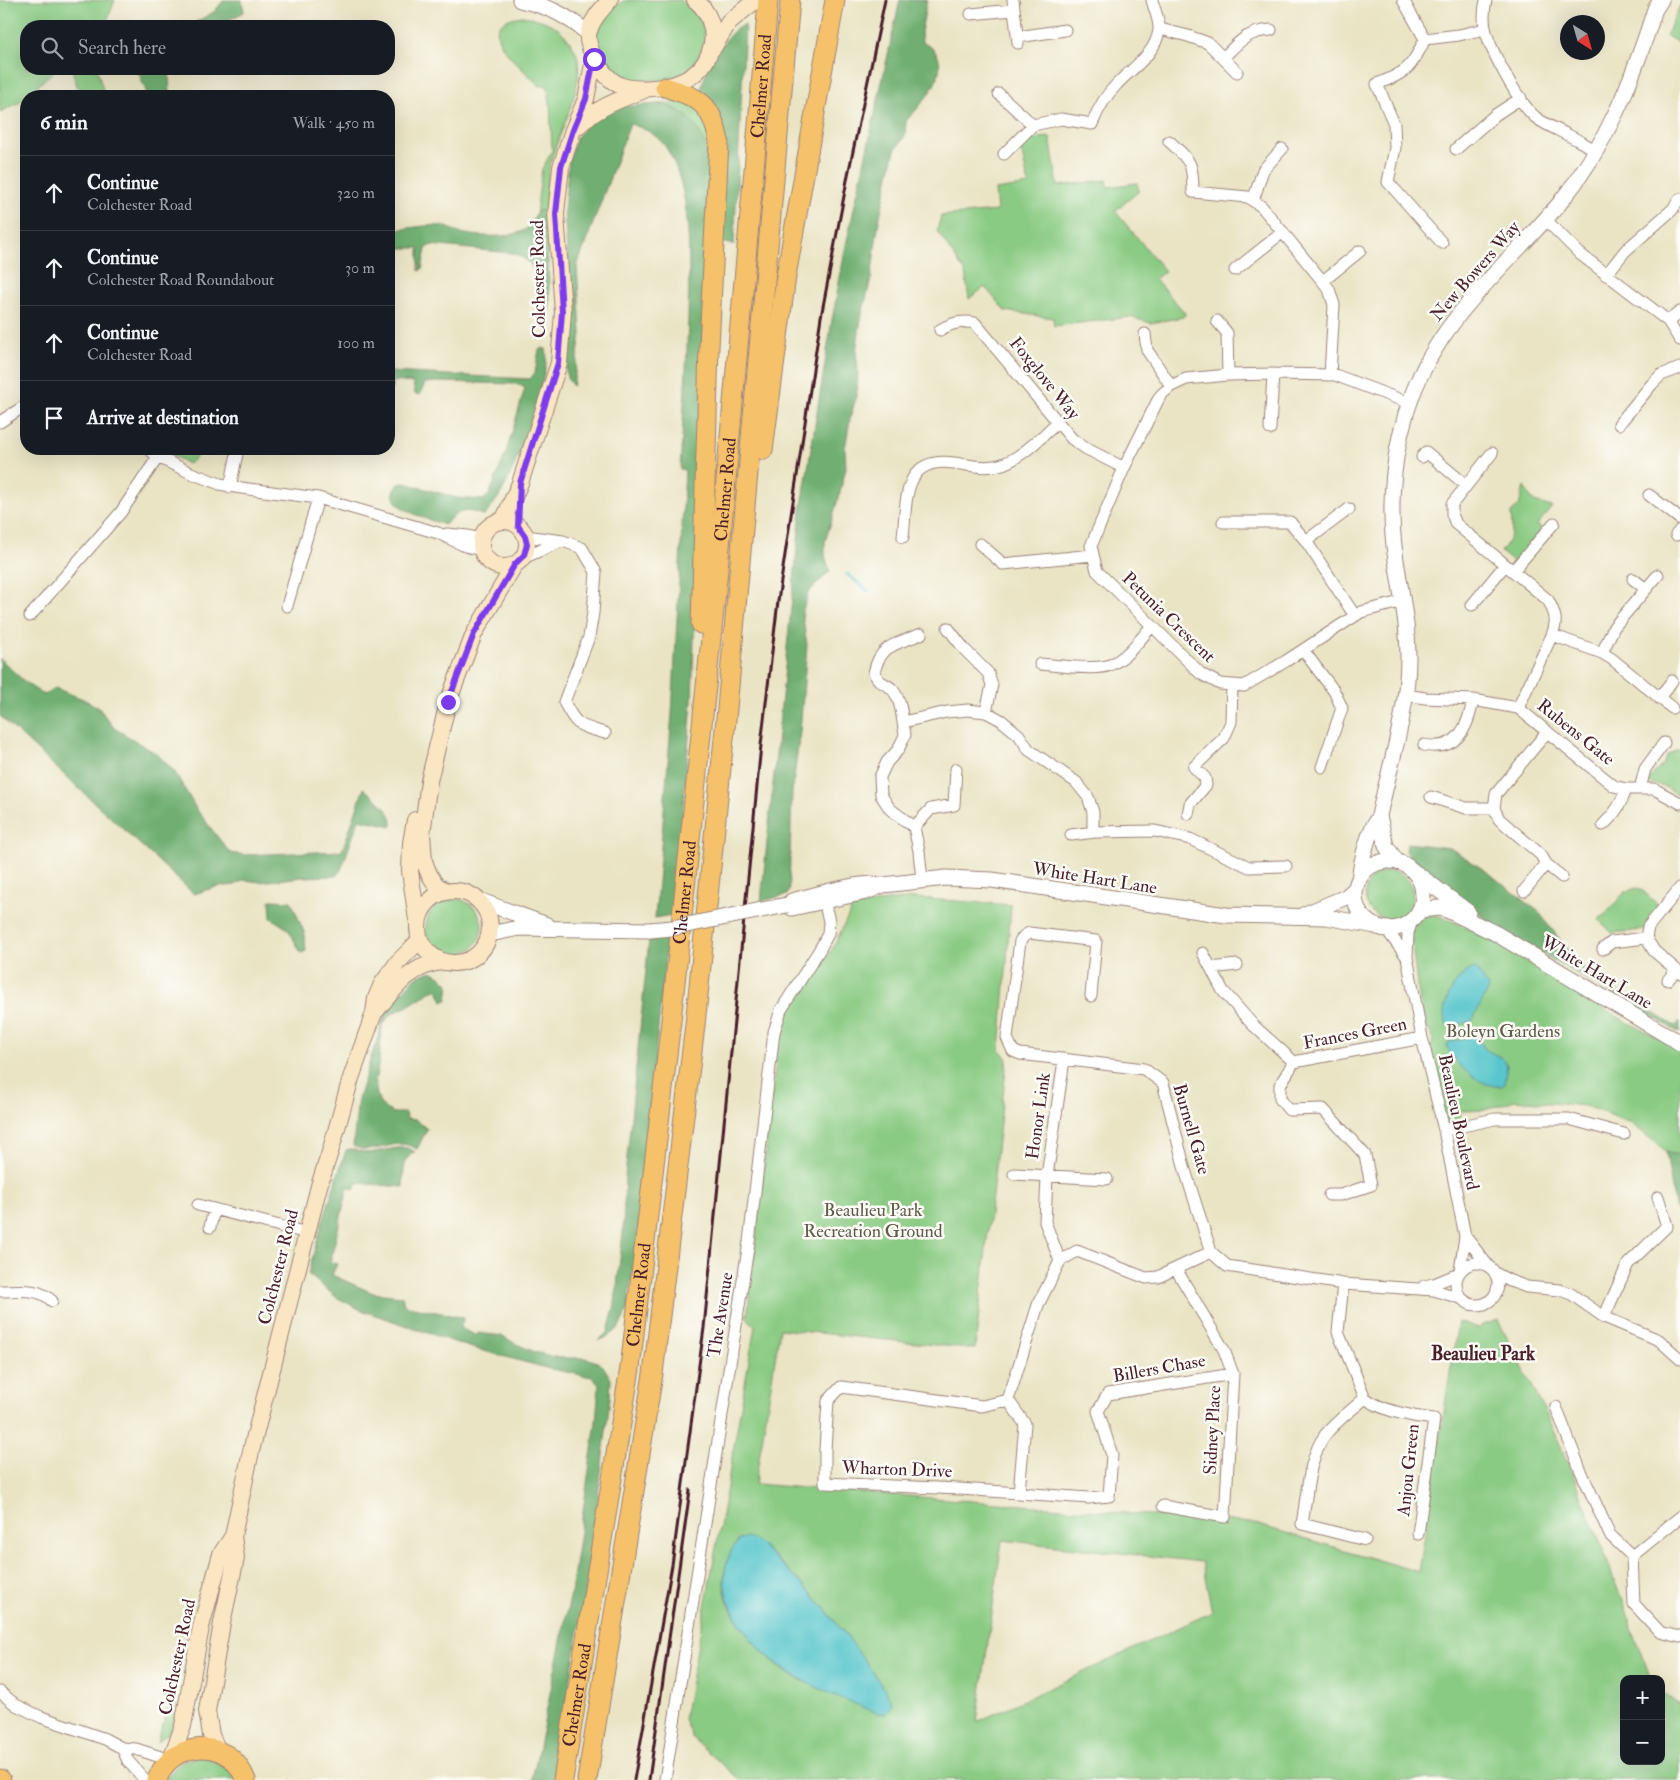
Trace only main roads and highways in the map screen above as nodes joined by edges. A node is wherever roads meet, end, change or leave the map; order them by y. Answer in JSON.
{"nodes":[{"id":1,"x":610,"y":0,"type":"edge"},
{"id":2,"x":695,"y":0,"type":"edge"},
{"id":3,"x":756,"y":0,"type":"edge"},
{"id":4,"x":768,"y":0,"type":"edge"},
{"id":5,"x":790,"y":0,"type":"edge"},
{"id":6,"x":836,"y":0,"type":"edge"},
{"id":7,"x":710,"y":52,"type":"junction"},
{"id":8,"x":594,"y":59,"type":"junction"},
{"id":9,"x":665,"y":87,"type":"junction"},
{"id":10,"x":646,"y":89,"type":"junction"},
{"id":11,"x":573,"y":130,"type":"junction"},
{"id":12,"x":515,"y":528,"type":"junction"},
{"id":13,"x":518,"y":562,"type":"junction"},
{"id":14,"x":494,"y":565,"type":"junction"},
{"id":15,"x":491,"y":606,"type":"junction"},
{"id":16,"x":727,"y":709,"type":"junction"},
{"id":17,"x":702,"y":728,"type":"junction"},
{"id":18,"x":429,"y":781,"type":"junction"},
{"id":19,"x":446,"y":891,"type":"junction"},
{"id":20,"x":418,"y":922,"type":"junction"},
{"id":21,"x":420,"y":940,"type":"junction"},
{"id":22,"x":444,"y":962,"type":"junction"},
{"id":23,"x":374,"y":1013,"type":"junction"},
{"id":24,"x":233,"y":1536,"type":"junction"},
{"id":25,"x":218,"y":1751,"type":"junction"},
{"id":26,"x":171,"y":1759,"type":"junction"},
{"id":27,"x":157,"y":1780,"type":"edge"},
{"id":28,"x":246,"y":1780,"type":"edge"},
{"id":29,"x":563,"y":1780,"type":"edge"},
{"id":30,"x":587,"y":1780,"type":"edge"}],
"edges":[{"from":1,"to":8,"type":"main road"},
{"from":2,"to":7,"type":"main road"},
{"from":3,"to":7,"type":"main road"},
{"from":4,"to":17,"type":"main road","name":"Chelmer Road"},
{"from":5,"to":16,"type":"main road","name":"Chelmer Road"},
{"from":6,"to":16,"type":"main road"},
{"from":7,"to":9,"type":"main road"},
{"from":8,"to":10,"type":"main road"},
{"from":8,"to":11,"type":"main road","name":"Colchester Road"},
{"from":9,"to":10,"type":"main road"},
{"from":9,"to":17,"type":"main road"},
{"from":10,"to":11,"type":"main road","name":"Colchester Road"},
{"from":11,"to":12,"type":"main road","name":"Colchester Road"},
{"from":12,"to":13,"type":"main road"},
{"from":12,"to":14,"type":"main road"},
{"from":13,"to":14,"type":"main road"},
{"from":13,"to":15,"type":"main road"},
{"from":14,"to":15,"type":"main road"},
{"from":15,"to":18,"type":"main road"},
{"from":16,"to":30,"type":"main road","name":"Chelmer Road"},
{"from":17,"to":29,"type":"main road","name":"Chelmer Road"},
{"from":18,"to":19,"type":"main road"},
{"from":18,"to":20,"type":"main road"},
{"from":19,"to":20,"type":"main road"},
{"from":19,"to":22,"type":"main road"},
{"from":20,"to":21,"type":"main road"},
{"from":21,"to":22,"type":"main road"},
{"from":21,"to":23,"type":"main road","name":"Colchester Road"},
{"from":22,"to":23,"type":"main road","name":"Colchester Road"},
{"from":23,"to":24,"type":"main road","name":"Colchester Road"},
{"from":24,"to":25,"type":"main road","name":"Colchester Road"},
{"from":24,"to":26,"type":"main road","name":"Colchester Road"},
{"from":25,"to":26,"type":"main road"},
{"from":25,"to":28,"type":"main road"},
{"from":26,"to":27,"type":"main road"}]}
